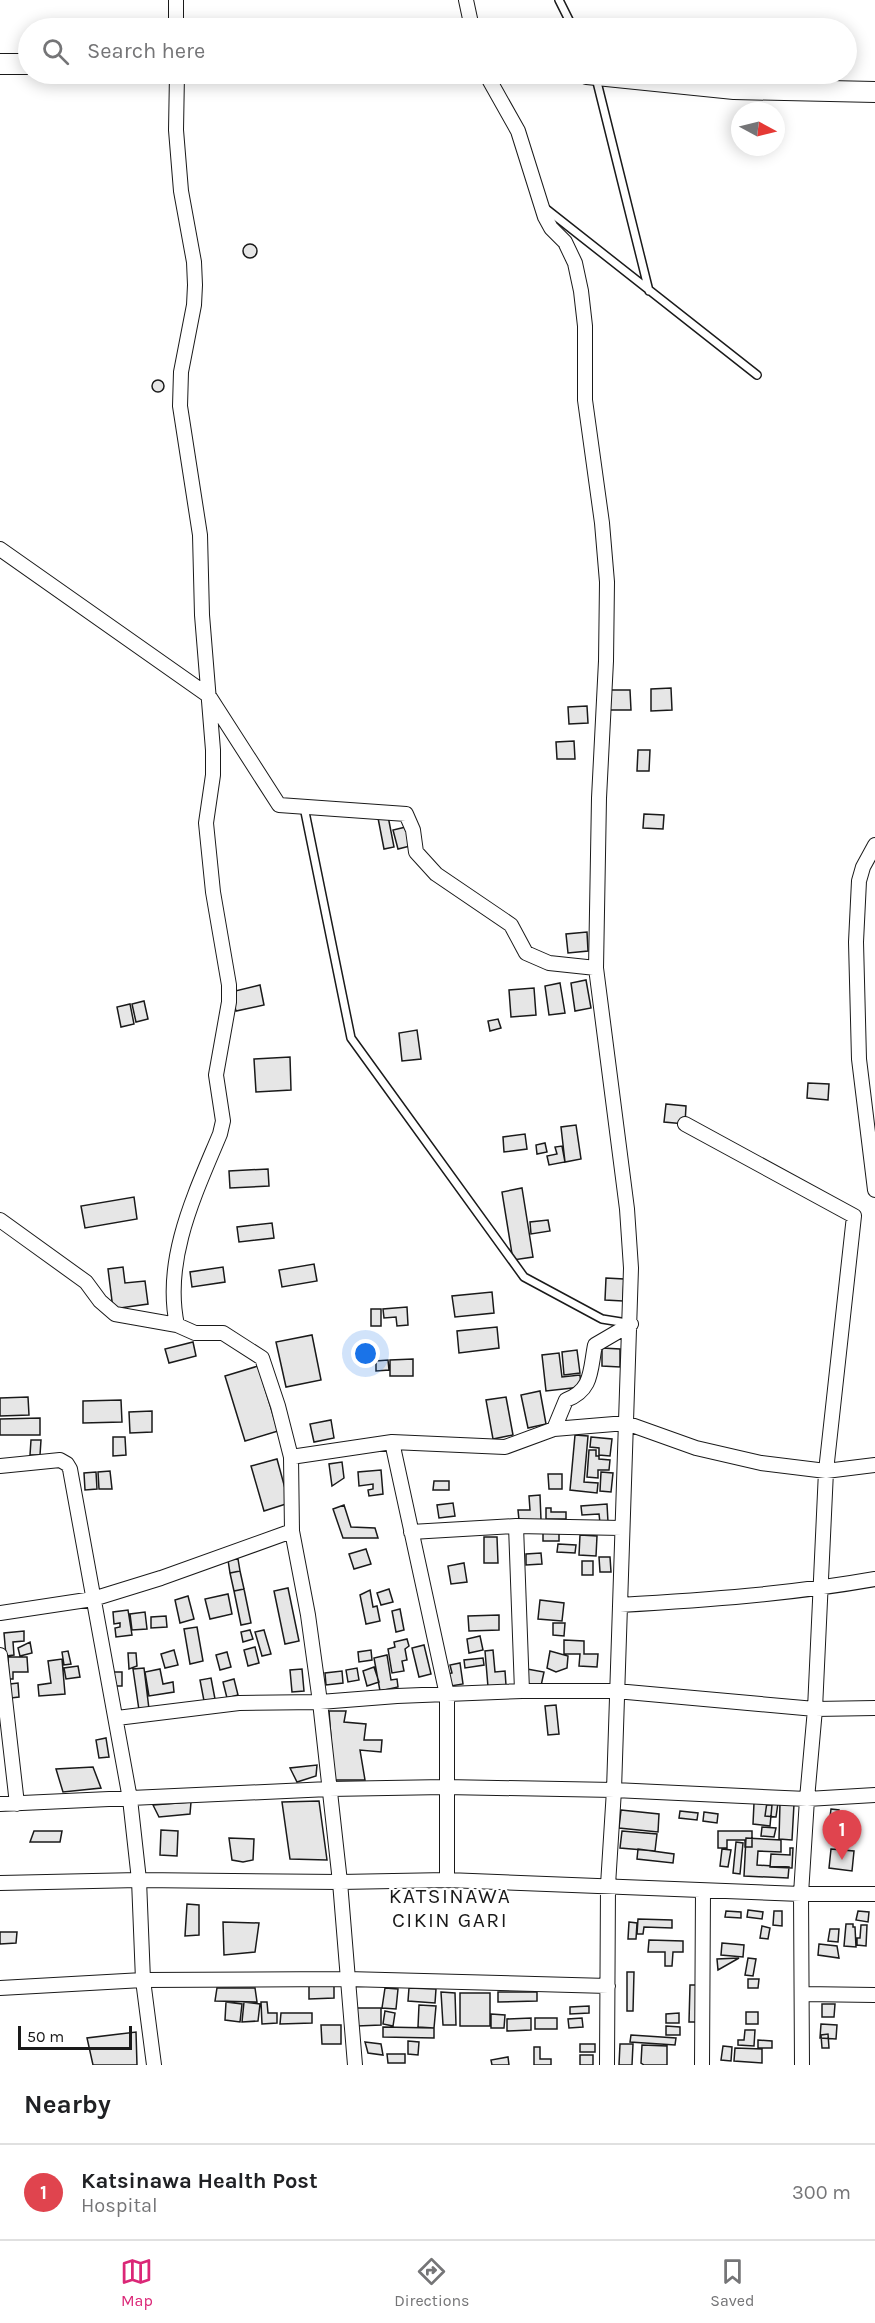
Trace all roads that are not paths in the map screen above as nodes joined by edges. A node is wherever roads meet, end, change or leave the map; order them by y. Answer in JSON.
{"nodes":[{"id":1,"x":176,"y":0,"type":"edge"},
{"id":2,"x":466,"y":0,"type":"edge"},
{"id":3,"x":559,"y":0,"type":"edge"},
{"id":4,"x":176,"y":18,"type":"edge"},
{"id":5,"x":470,"y":18,"type":"edge"},
{"id":6,"x":568,"y":18,"type":"edge"},
{"id":7,"x":0,"y":64,"type":"edge"},
{"id":8,"x":18,"y":64,"type":"edge"},
{"id":9,"x":177,"y":84,"type":"edge"},
{"id":10,"x":492,"y":84,"type":"edge"},
{"id":11,"x":597,"y":84,"type":"edge"},
{"id":12,"x":688,"y":84,"type":"edge"},
{"id":13,"x":875,"y":92,"type":"edge"},
{"id":14,"x":540,"y":204,"type":"junction"},
{"id":15,"x":649,"y":291,"type":"junction"},
{"id":16,"x":757,"y":375,"type":"dead end"},
{"id":17,"x":0,"y":549,"type":"edge"},
{"id":18,"x":209,"y":696,"type":"junction"},
{"id":19,"x":304,"y":807,"type":"junction"},
{"id":20,"x":875,"y":845,"type":"edge"},
{"id":21,"x":596,"y":968,"type":"junction"},
{"id":22,"x":684,"y":1124,"type":"dead end"},
{"id":23,"x":875,"y":1190,"type":"edge"},
{"id":24,"x":0,"y":1220,"type":"edge"},
{"id":25,"x":631,"y":1324,"type":"junction"},
{"id":26,"x":177,"y":1325,"type":"junction"},
{"id":27,"x":626,"y":1423,"type":"junction"},
{"id":28,"x":554,"y":1429,"type":"junction"},
{"id":29,"x":392,"y":1442,"type":"junction"},
{"id":30,"x":291,"y":1457,"type":"junction"},
{"id":31,"x":875,"y":1465,"type":"edge"},
{"id":32,"x":0,"y":1466,"type":"edge"},
{"id":33,"x":826,"y":1471,"type":"junction"},
{"id":34,"x":516,"y":1526,"type":"junction"},
{"id":35,"x":622,"y":1528,"type":"junction"},
{"id":36,"x":292,"y":1531,"type":"junction"},
{"id":37,"x":411,"y":1533,"type":"junction"},
{"id":38,"x":875,"y":1579,"type":"edge"},
{"id":39,"x":821,"y":1588,"type":"junction"},
{"id":40,"x":93,"y":1599,"type":"junction"},
{"id":41,"x":620,"y":1605,"type":"junction"},
{"id":42,"x":0,"y":1613,"type":"edge"},
{"id":43,"x":0,"y":1655,"type":"edge"},
{"id":44,"x":522,"y":1691,"type":"junction"},
{"id":45,"x":616,"y":1691,"type":"junction"},
{"id":46,"x":447,"y":1695,"type":"junction"},
{"id":47,"x":320,"y":1702,"type":"junction"},
{"id":48,"x":875,"y":1708,"type":"edge"},
{"id":49,"x":815,"y":1709,"type":"junction"},
{"id":50,"x":117,"y":1718,"type":"junction"},
{"id":51,"x":445,"y":1787,"type":"junction"},
{"id":52,"x":329,"y":1789,"type":"junction"},
{"id":53,"x":614,"y":1790,"type":"junction"},
{"id":54,"x":875,"y":1796,"type":"edge"},
{"id":55,"x":130,"y":1799,"type":"junction"},
{"id":56,"x":807,"y":1799,"type":"junction"},
{"id":57,"x":0,"y":1804,"type":"edge"},
{"id":58,"x":17,"y":1804,"type":"junction"},
{"id":59,"x":139,"y":1880,"type":"junction"},
{"id":60,"x":447,"y":1881,"type":"junction"},
{"id":61,"x":340,"y":1882,"type":"junction"},
{"id":62,"x":0,"y":1883,"type":"edge"},
{"id":63,"x":608,"y":1886,"type":"junction"},
{"id":64,"x":703,"y":1891,"type":"junction"},
{"id":65,"x":801,"y":1894,"type":"junction"},
{"id":66,"x":875,"y":1894,"type":"edge"},
{"id":67,"x":347,"y":1979,"type":"junction"},
{"id":68,"x":143,"y":1980,"type":"junction"},
{"id":69,"x":608,"y":1986,"type":"junction"},
{"id":70,"x":0,"y":1988,"type":"edge"},
{"id":71,"x":802,"y":1994,"type":"junction"},
{"id":72,"x":875,"y":1995,"type":"edge"},
{"id":73,"x":153,"y":2065,"type":"edge"},
{"id":74,"x":355,"y":2065,"type":"edge"},
{"id":75,"x":607,"y":2065,"type":"edge"},
{"id":76,"x":702,"y":2065,"type":"edge"},
{"id":77,"x":802,"y":2065,"type":"edge"}],
"edges":[{"from":1,"to":4,"type":"street"},
{"from":2,"to":5,"type":"street"},
{"from":3,"to":6,"type":"lane"},
{"from":7,"to":8,"type":"street"},
{"from":9,"to":18,"type":"street"},
{"from":10,"to":14,"type":"street"},
{"from":11,"to":15,"type":"lane"},
{"from":12,"to":13,"type":"street"},
{"from":14,"to":15,"type":"lane"},
{"from":14,"to":21,"type":"street"},
{"from":15,"to":16,"type":"lane"},
{"from":17,"to":18,"type":"street"},
{"from":18,"to":19,"type":"street"},
{"from":18,"to":26,"type":"street"},
{"from":19,"to":21,"type":"street"},
{"from":19,"to":25,"type":"lane"},
{"from":20,"to":23,"type":"street"},
{"from":21,"to":25,"type":"street"},
{"from":22,"to":33,"type":"street"},
{"from":24,"to":26,"type":"street"},
{"from":25,"to":27,"type":"street"},
{"from":25,"to":28,"type":"street"},
{"from":26,"to":30,"type":"street"},
{"from":27,"to":28,"type":"street"},
{"from":27,"to":33,"type":"street"},
{"from":27,"to":35,"type":"street"},
{"from":28,"to":29,"type":"street"},
{"from":29,"to":30,"type":"street"},
{"from":29,"to":37,"type":"street"},
{"from":30,"to":36,"type":"street"},
{"from":31,"to":33,"type":"street"},
{"from":32,"to":40,"type":"street"},
{"from":33,"to":39,"type":"street"},
{"from":34,"to":35,"type":"street"},
{"from":34,"to":37,"type":"street"},
{"from":34,"to":44,"type":"street"},
{"from":35,"to":41,"type":"street"},
{"from":36,"to":40,"type":"street"},
{"from":36,"to":47,"type":"street"},
{"from":37,"to":46,"type":"street"},
{"from":38,"to":39,"type":"street"},
{"from":39,"to":41,"type":"street"},
{"from":39,"to":49,"type":"street"},
{"from":40,"to":42,"type":"street"},
{"from":40,"to":50,"type":"street"},
{"from":41,"to":45,"type":"street"},
{"from":43,"to":58,"type":"street"},
{"from":44,"to":45,"type":"street"},
{"from":44,"to":46,"type":"street"},
{"from":45,"to":49,"type":"street"},
{"from":45,"to":53,"type":"street"},
{"from":46,"to":47,"type":"street"},
{"from":46,"to":51,"type":"street"},
{"from":47,"to":50,"type":"street"},
{"from":47,"to":52,"type":"street"},
{"from":48,"to":49,"type":"street"},
{"from":49,"to":56,"type":"street"},
{"from":50,"to":55,"type":"street"},
{"from":51,"to":52,"type":"street"},
{"from":51,"to":53,"type":"street"},
{"from":51,"to":60,"type":"street"},
{"from":52,"to":55,"type":"street"},
{"from":52,"to":61,"type":"street"},
{"from":53,"to":56,"type":"street"},
{"from":53,"to":63,"type":"street"},
{"from":54,"to":56,"type":"street"},
{"from":55,"to":58,"type":"street"},
{"from":55,"to":59,"type":"street"},
{"from":56,"to":65,"type":"street"},
{"from":57,"to":58,"type":"street"},
{"from":59,"to":61,"type":"street"},
{"from":59,"to":62,"type":"street"},
{"from":59,"to":68,"type":"street"},
{"from":60,"to":61,"type":"street"},
{"from":60,"to":63,"type":"street"},
{"from":61,"to":67,"type":"street"},
{"from":63,"to":64,"type":"street"},
{"from":63,"to":69,"type":"street"},
{"from":64,"to":65,"type":"street"},
{"from":64,"to":76,"type":"street"},
{"from":65,"to":66,"type":"street"},
{"from":65,"to":71,"type":"street"},
{"from":67,"to":68,"type":"street"},
{"from":67,"to":69,"type":"street"},
{"from":67,"to":74,"type":"street"},
{"from":68,"to":70,"type":"street"},
{"from":68,"to":73,"type":"street"},
{"from":69,"to":75,"type":"street"},
{"from":71,"to":72,"type":"street"},
{"from":71,"to":77,"type":"street"}]}
